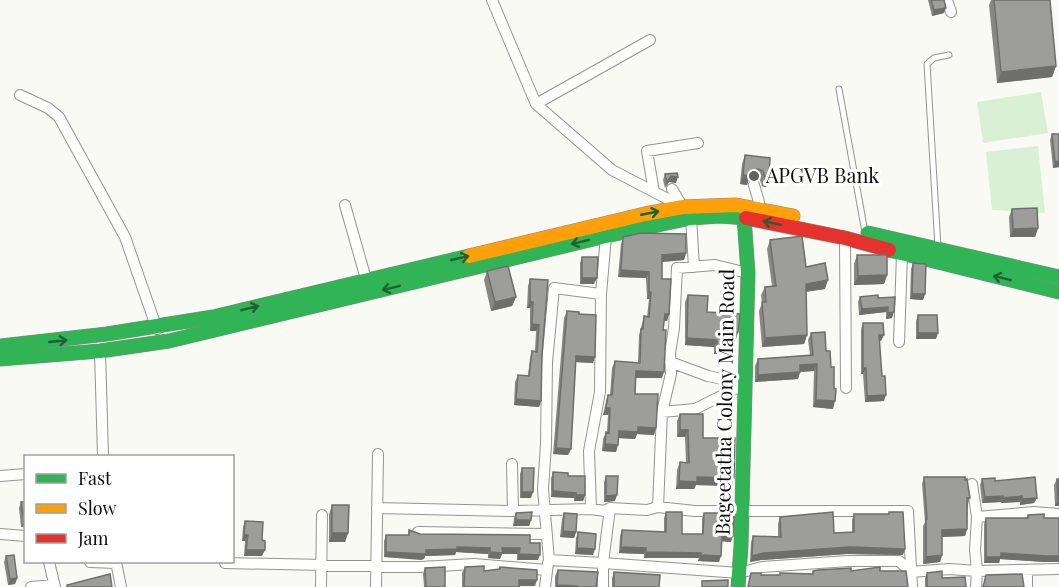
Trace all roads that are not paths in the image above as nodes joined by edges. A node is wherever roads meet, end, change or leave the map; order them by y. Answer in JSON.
{"nodes":[{"id":1,"x":492,"y":0,"type":"edge"},
{"id":2,"x":947,"y":0,"type":"edge"},
{"id":3,"x":951,"y":12,"type":"dead end"},
{"id":4,"x":650,"y":40,"type":"dead end"},
{"id":5,"x":949,"y":55,"type":"dead end"},
{"id":6,"x":839,"y":89,"type":"dead end"},
{"id":7,"x":20,"y":95,"type":"dead end"},
{"id":8,"x":536,"y":104,"type":"junction"},
{"id":9,"x":698,"y":143,"type":"dead end"},
{"id":10,"x":754,"y":186,"type":"dead end"},
{"id":11,"x":672,"y":189,"type":"dead end"},
{"id":12,"x":654,"y":192,"type":"junction"},
{"id":13,"x":345,"y":205,"type":"dead end"},
{"id":14,"x":759,"y":208,"type":"junction"},
{"id":15,"x":687,"y":212,"type":"junction"},
{"id":16,"x":744,"y":217,"type":"junction"},
{"id":17,"x":865,"y":232,"type":"junction"},
{"id":18,"x":606,"y":236,"type":"junction"},
{"id":19,"x":845,"y":238,"type":"junction"},
{"id":20,"x":938,"y":250,"type":"junction"},
{"id":21,"x":902,"y":254,"type":"junction"},
{"id":22,"x":694,"y":267,"type":"junction"},
{"id":23,"x":748,"y":273,"type":"junction"},
{"id":24,"x":1059,"y":277,"type":"edge"},
{"id":25,"x":366,"y":279,"type":"junction"},
{"id":26,"x":1059,"y":292,"type":"edge"},
{"id":27,"x":601,"y":294,"type":"junction"},
{"id":28,"x":157,"y":328,"type":"junction"},
{"id":29,"x":899,"y":342,"type":"dead end"},
{"id":30,"x":0,"y":346,"type":"edge"},
{"id":31,"x":100,"y":351,"type":"junction"},
{"id":32,"x":0,"y":359,"type":"edge"},
{"id":33,"x":670,"y":362,"type":"junction"},
{"id":34,"x":745,"y":384,"type":"junction"},
{"id":35,"x":846,"y":388,"type":"dead end"},
{"id":36,"x":662,"y":412,"type":"junction"},
{"id":37,"x":378,"y":454,"type":"dead end"},
{"id":38,"x":103,"y":455,"type":"edge"},
{"id":39,"x":512,"y":464,"type":"dead end"},
{"id":40,"x":24,"y":474,"type":"edge"},
{"id":41,"x":0,"y":477,"type":"edge"},
{"id":42,"x":972,"y":484,"type":"dead end"},
{"id":43,"x":658,"y":507,"type":"junction"},
{"id":44,"x":377,"y":508,"type":"junction"},
{"id":45,"x":610,"y":508,"type":"junction"},
{"id":46,"x":591,"y":509,"type":"junction"},
{"id":47,"x":544,"y":510,"type":"junction"},
{"id":48,"x":513,"y":511,"type":"junction"},
{"id":49,"x":742,"y":511,"type":"junction"},
{"id":50,"x":1059,"y":514,"type":"edge"},
{"id":51,"x":322,"y":515,"type":"dead end"},
{"id":52,"x":977,"y":517,"type":"junction"},
{"id":53,"x":418,"y":532,"type":"edge"},
{"id":54,"x":0,"y":534,"type":"edge"},
{"id":55,"x":546,"y":534,"type":"junction"},
{"id":56,"x":24,"y":536,"type":"edge"},
{"id":57,"x":49,"y":563,"type":"edge"},
{"id":58,"x":116,"y":563,"type":"edge"},
{"id":59,"x":225,"y":563,"type":"edge"},
{"id":60,"x":603,"y":563,"type":"junction"},
{"id":61,"x":321,"y":564,"type":"junction"},
{"id":62,"x":548,"y":565,"type":"junction"},
{"id":63,"x":376,"y":566,"type":"junction"},
{"id":64,"x":1059,"y":569,"type":"edge"},
{"id":65,"x":1027,"y":570,"type":"junction"},
{"id":66,"x":977,"y":571,"type":"junction"},
{"id":67,"x":911,"y":572,"type":"junction"},
{"id":68,"x":738,"y":580,"type":"edge"},
{"id":69,"x":54,"y":586,"type":"edge"},
{"id":70,"x":31,"y":587,"type":"edge"},
{"id":71,"x":121,"y":587,"type":"edge"},
{"id":72,"x":321,"y":587,"type":"edge"},
{"id":73,"x":376,"y":587,"type":"edge"},
{"id":74,"x":545,"y":587,"type":"edge"},
{"id":75,"x":603,"y":587,"type":"edge"},
{"id":76,"x":912,"y":587,"type":"edge"},
{"id":77,"x":976,"y":587,"type":"edge"},
{"id":78,"x":1027,"y":587,"type":"edge"}],
"edges":[{"from":1,"to":8,"type":"street"},
{"from":2,"to":3,"type":"street"},
{"from":4,"to":8,"type":"street"},
{"from":5,"to":20,"type":"lane"},
{"from":6,"to":17,"type":"lane"},
{"from":7,"to":28,"type":"street"},
{"from":8,"to":12,"type":"street"},
{"from":9,"to":12,"type":"street"},
{"from":10,"to":14,"type":"street"},
{"from":11,"to":15,"type":"street"},
{"from":12,"to":15,"type":"street"},
{"from":13,"to":25,"type":"street"},
{"from":14,"to":15,"type":"main road"},
{"from":14,"to":17,"type":"main road"},
{"from":15,"to":16,"type":"main road"},
{"from":15,"to":18,"type":"main road"},
{"from":15,"to":22,"type":"street"},
{"from":25,"to":15,"type":"main road","one_way":true},
{"from":19,"to":16,"type":"main road","one_way":true},
{"from":16,"to":23,"type":"main road","name":"Bageetatha Colony Main Road"},
{"from":17,"to":20,"type":"main road"},
{"from":18,"to":27,"type":"street"},
{"from":18,"to":31,"type":"main road","one_way":true},
{"from":19,"to":21,"type":"main road"},
{"from":19,"to":35,"type":"street"},
{"from":20,"to":24,"type":"main road"},
{"from":26,"to":21,"type":"main road","one_way":true},
{"from":21,"to":29,"type":"street"},
{"from":22,"to":23,"type":"street"},
{"from":22,"to":33,"type":"street"},
{"from":23,"to":34,"type":"main road","name":"Bageetatha Colony Main Road"},
{"from":28,"to":25,"type":"main road","one_way":true},
{"from":27,"to":46,"type":"street"},
{"from":27,"to":47,"type":"street"},
{"from":30,"to":28,"type":"main road","one_way":true},
{"from":31,"to":32,"type":"main road"},
{"from":31,"to":38,"type":"street"},
{"from":33,"to":34,"type":"street"},
{"from":33,"to":36,"type":"street"},
{"from":34,"to":36,"type":"street"},
{"from":34,"to":49,"type":"main road","name":"Bageetatha Colony Main Road"},
{"from":36,"to":43,"type":"street"},
{"from":37,"to":44,"type":"street"},
{"from":39,"to":48,"type":"street"},
{"from":40,"to":41,"type":"street"},
{"from":42,"to":52,"type":"street"},
{"from":43,"to":45,"type":"street"},
{"from":43,"to":49,"type":"street"},
{"from":44,"to":48,"type":"street"},
{"from":44,"to":63,"type":"street"},
{"from":45,"to":46,"type":"street"},
{"from":45,"to":60,"type":"street"},
{"from":46,"to":47,"type":"street"},
{"from":47,"to":48,"type":"street"},
{"from":47,"to":55,"type":"street"},
{"from":49,"to":67,"type":"street"},
{"from":49,"to":68,"type":"main road","name":"Bageetatha Colony Main Road"},
{"from":50,"to":52,"type":"street"},
{"from":51,"to":61,"type":"street"},
{"from":52,"to":66,"type":"street"},
{"from":53,"to":55,"type":"street"},
{"from":54,"to":56,"type":"street"},
{"from":55,"to":62,"type":"street"},
{"from":57,"to":69,"type":"street"},
{"from":58,"to":71,"type":"street"},
{"from":59,"to":61,"type":"street"},
{"from":60,"to":62,"type":"street"},
{"from":60,"to":68,"type":"street"},
{"from":60,"to":75,"type":"street"},
{"from":61,"to":63,"type":"street"},
{"from":61,"to":72,"type":"street"},
{"from":62,"to":63,"type":"street"},
{"from":62,"to":74,"type":"street"},
{"from":63,"to":73,"type":"street"},
{"from":64,"to":65,"type":"street"},
{"from":65,"to":66,"type":"street"},
{"from":65,"to":78,"type":"street"},
{"from":66,"to":67,"type":"street"},
{"from":66,"to":77,"type":"street"},
{"from":67,"to":68,"type":"street"},
{"from":67,"to":76,"type":"street"},
{"from":69,"to":70,"type":"street"}]}
